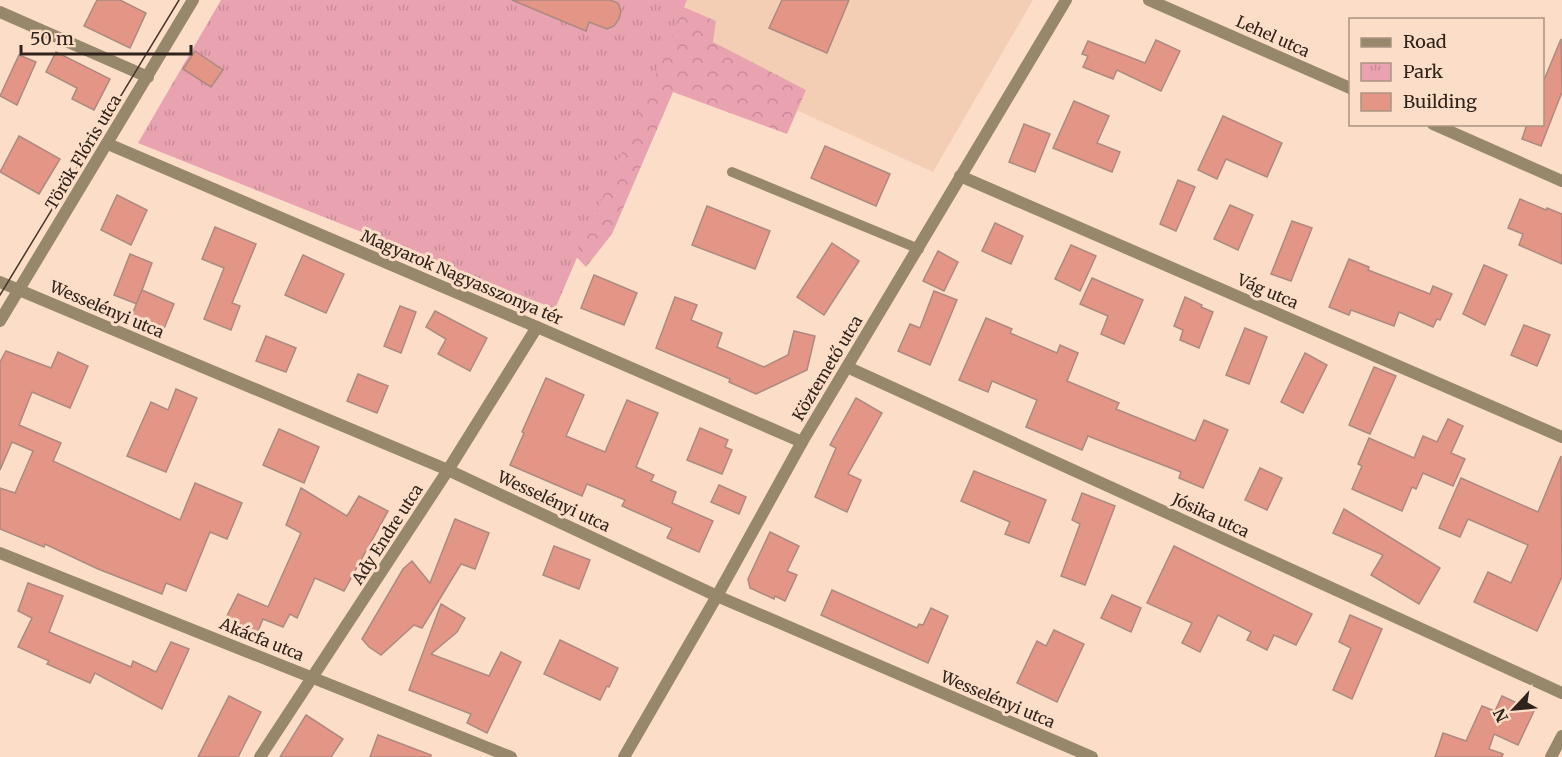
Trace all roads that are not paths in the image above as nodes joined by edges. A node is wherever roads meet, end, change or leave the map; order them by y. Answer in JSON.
{"nodes":[{"id":1,"x":193,"y":0,"type":"edge"},
{"id":2,"x":1066,"y":0,"type":"edge"},
{"id":3,"x":1149,"y":0,"type":"edge"},
{"id":4,"x":0,"y":12,"type":"edge"},
{"id":5,"x":148,"y":77,"type":"junction"},
{"id":6,"x":1349,"y":88,"type":"edge"},
{"id":7,"x":1438,"y":126,"type":"edge"},
{"id":8,"x":108,"y":144,"type":"junction"},
{"id":9,"x":732,"y":172,"type":"dead end"},
{"id":10,"x":960,"y":176,"type":"junction"},
{"id":11,"x":1562,"y":181,"type":"edge"},
{"id":12,"x":919,"y":249,"type":"junction"},
{"id":13,"x":0,"y":282,"type":"edge"},
{"id":14,"x":18,"y":290,"type":"junction"},
{"id":15,"x":0,"y":321,"type":"edge"},
{"id":16,"x":537,"y":327,"type":"junction"},
{"id":17,"x":847,"y":367,"type":"junction"},
{"id":18,"x":1562,"y":436,"type":"edge"},
{"id":19,"x":802,"y":442,"type":"junction"},
{"id":20,"x":448,"y":470,"type":"junction"},
{"id":21,"x":0,"y":553,"type":"edge"},
{"id":22,"x":717,"y":596,"type":"junction"},
{"id":23,"x":313,"y":677,"type":"junction"},
{"id":24,"x":1562,"y":693,"type":"edge"},
{"id":25,"x":1562,"y":736,"type":"edge"},
{"id":26,"x":260,"y":757,"type":"edge"},
{"id":27,"x":511,"y":757,"type":"edge"},
{"id":28,"x":624,"y":757,"type":"edge"},
{"id":29,"x":1092,"y":757,"type":"edge"},
{"id":30,"x":1551,"y":757,"type":"edge"}],
"edges":[{"from":1,"to":5,"type":"street","name":"Török Flóris utca"},
{"from":2,"to":10,"type":"street","name":"Köztemető utca"},
{"from":3,"to":6,"type":"street","name":"Lehel utca"},
{"from":4,"to":5,"type":"street"},
{"from":5,"to":8,"type":"street","name":"Török Flóris utca"},
{"from":7,"to":11,"type":"street"},
{"from":8,"to":14,"type":"street","name":"Török Flóris utca"},
{"from":8,"to":16,"type":"street","name":"Magyarok Nagyasszonya tér"},
{"from":9,"to":12,"type":"lane"},
{"from":10,"to":12,"type":"street","name":"Köztemető utca"},
{"from":10,"to":18,"type":"street","name":"Vág utca"},
{"from":12,"to":17,"type":"street","name":"Köztemető utca"},
{"from":13,"to":14,"type":"street","name":"Wesselényi utca"},
{"from":14,"to":15,"type":"street","name":"Török Flóris utca"},
{"from":14,"to":20,"type":"street","name":"Wesselényi utca"},
{"from":16,"to":19,"type":"street","name":"Magyarok Nagyasszonya tér"},
{"from":16,"to":20,"type":"street","name":"Ady Endre utca"},
{"from":17,"to":19,"type":"street","name":"Köztemető utca"},
{"from":17,"to":24,"type":"street","name":"Jósika utca"},
{"from":19,"to":22,"type":"street","name":"Köztemető utca"},
{"from":20,"to":22,"type":"street","name":"Wesselényi utca"},
{"from":20,"to":23,"type":"street","name":"Ady Endre utca"},
{"from":21,"to":23,"type":"street","name":"Akácfa utca"},
{"from":22,"to":28,"type":"street","name":"Köztemető utca"},
{"from":22,"to":29,"type":"street","name":"Wesselényi utca"},
{"from":23,"to":26,"type":"street","name":"Ady Endre utca"},
{"from":23,"to":27,"type":"street","name":"Akácfa utca"},
{"from":25,"to":30,"type":"street"}]}
